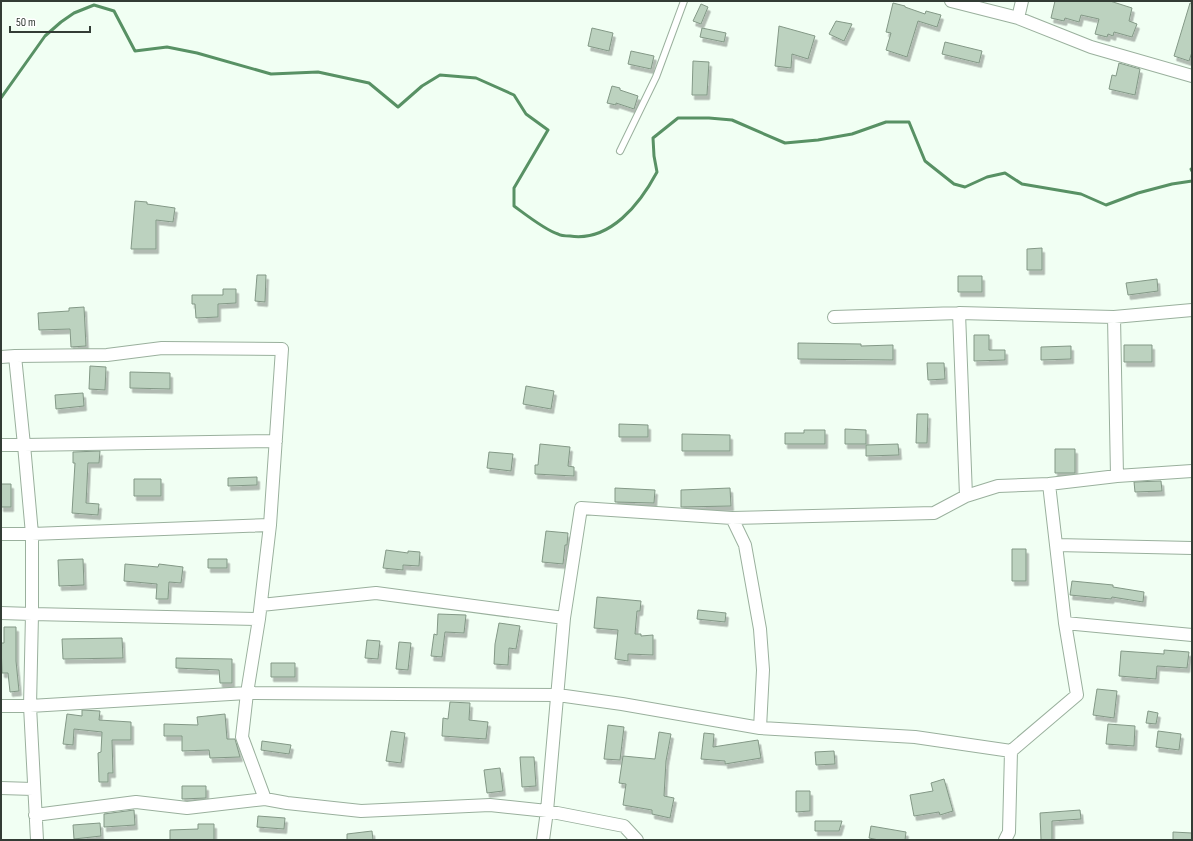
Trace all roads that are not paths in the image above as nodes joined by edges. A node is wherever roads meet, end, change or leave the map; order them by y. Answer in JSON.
{"nodes":[{"id":1,"x":684,"y":1,"type":"edge"},
{"id":2,"x":951,"y":1,"type":"edge"},
{"id":3,"x":1022,"y":1,"type":"edge"},
{"id":4,"x":1018,"y":18,"type":"junction"},
{"id":5,"x":1192,"y":76,"type":"edge"},
{"id":6,"x":620,"y":151,"type":"dead end"},
{"id":7,"x":1192,"y":310,"type":"edge"},
{"id":8,"x":959,"y":313,"type":"junction"},
{"id":9,"x":834,"y":317,"type":"dead end"},
{"id":10,"x":1114,"y":317,"type":"junction"},
{"id":11,"x":15,"y":356,"type":"junction"},
{"id":12,"x":1,"y":357,"type":"edge"},
{"id":13,"x":276,"y":441,"type":"junction"},
{"id":14,"x":24,"y":444,"type":"junction"},
{"id":15,"x":1,"y":445,"type":"edge"},
{"id":16,"x":1192,"y":471,"type":"edge"},
{"id":17,"x":1117,"y":476,"type":"junction"},
{"id":18,"x":1049,"y":484,"type":"junction"},
{"id":19,"x":966,"y":496,"type":"junction"},
{"id":20,"x":732,"y":518,"type":"junction"},
{"id":21,"x":270,"y":525,"type":"junction"},
{"id":22,"x":1,"y":534,"type":"edge"},
{"id":23,"x":32,"y":534,"type":"junction"},
{"id":24,"x":1056,"y":545,"type":"junction"},
{"id":25,"x":1192,"y":548,"type":"edge"},
{"id":26,"x":261,"y":605,"type":"junction"},
{"id":27,"x":1,"y":613,"type":"edge"},
{"id":28,"x":32,"y":614,"type":"junction"},
{"id":29,"x":259,"y":618,"type":"junction"},
{"id":30,"x":564,"y":618,"type":"junction"},
{"id":31,"x":1066,"y":623,"type":"junction"},
{"id":32,"x":1192,"y":635,"type":"edge"},
{"id":33,"x":247,"y":693,"type":"junction"},
{"id":34,"x":558,"y":695,"type":"junction"},
{"id":35,"x":1,"y":706,"type":"edge"},
{"id":36,"x":30,"y":706,"type":"junction"},
{"id":37,"x":760,"y":728,"type":"junction"},
{"id":38,"x":1011,"y":751,"type":"junction"},
{"id":39,"x":1,"y":788,"type":"edge"},
{"id":40,"x":33,"y":788,"type":"junction"},
{"id":41,"x":265,"y":799,"type":"junction"},
{"id":42,"x":547,"y":811,"type":"junction"},
{"id":43,"x":35,"y":815,"type":"junction"},
{"id":44,"x":37,"y":840,"type":"edge"},
{"id":45,"x":543,"y":840,"type":"edge"},
{"id":46,"x":637,"y":840,"type":"edge"},
{"id":47,"x":1005,"y":840,"type":"edge"}],
"edges":[{"from":1,"to":6,"type":"lane"},
{"from":2,"to":4,"type":"street"},
{"from":3,"to":4,"type":"street"},
{"from":4,"to":5,"type":"street"},
{"from":7,"to":10,"type":"street"},
{"from":8,"to":9,"type":"street"},
{"from":8,"to":10,"type":"street"},
{"from":8,"to":19,"type":"street"},
{"from":10,"to":17,"type":"street"},
{"from":11,"to":12,"type":"street"},
{"from":11,"to":13,"type":"street"},
{"from":11,"to":14,"type":"street"},
{"from":13,"to":14,"type":"street"},
{"from":13,"to":21,"type":"street"},
{"from":14,"to":15,"type":"street"},
{"from":14,"to":23,"type":"street"},
{"from":16,"to":17,"type":"street"},
{"from":17,"to":18,"type":"street"},
{"from":18,"to":19,"type":"street"},
{"from":18,"to":24,"type":"street"},
{"from":19,"to":20,"type":"street"},
{"from":20,"to":30,"type":"street"},
{"from":20,"to":37,"type":"street"},
{"from":21,"to":23,"type":"street"},
{"from":21,"to":26,"type":"street"},
{"from":22,"to":23,"type":"street"},
{"from":23,"to":28,"type":"street"},
{"from":24,"to":25,"type":"street"},
{"from":24,"to":31,"type":"street"},
{"from":26,"to":29,"type":"street"},
{"from":26,"to":30,"type":"street"},
{"from":27,"to":28,"type":"street"},
{"from":28,"to":29,"type":"street"},
{"from":28,"to":36,"type":"street"},
{"from":29,"to":33,"type":"street"},
{"from":30,"to":34,"type":"street"},
{"from":31,"to":32,"type":"street"},
{"from":31,"to":38,"type":"street"},
{"from":33,"to":34,"type":"street"},
{"from":33,"to":36,"type":"street"},
{"from":33,"to":41,"type":"street"},
{"from":34,"to":37,"type":"street"},
{"from":34,"to":42,"type":"street"},
{"from":35,"to":36,"type":"street"},
{"from":36,"to":40,"type":"street"},
{"from":37,"to":38,"type":"street"},
{"from":38,"to":47,"type":"street"},
{"from":39,"to":40,"type":"street"},
{"from":40,"to":43,"type":"street"},
{"from":41,"to":42,"type":"street"},
{"from":41,"to":43,"type":"street"},
{"from":42,"to":45,"type":"street"},
{"from":42,"to":46,"type":"street"},
{"from":43,"to":44,"type":"street"}]}
